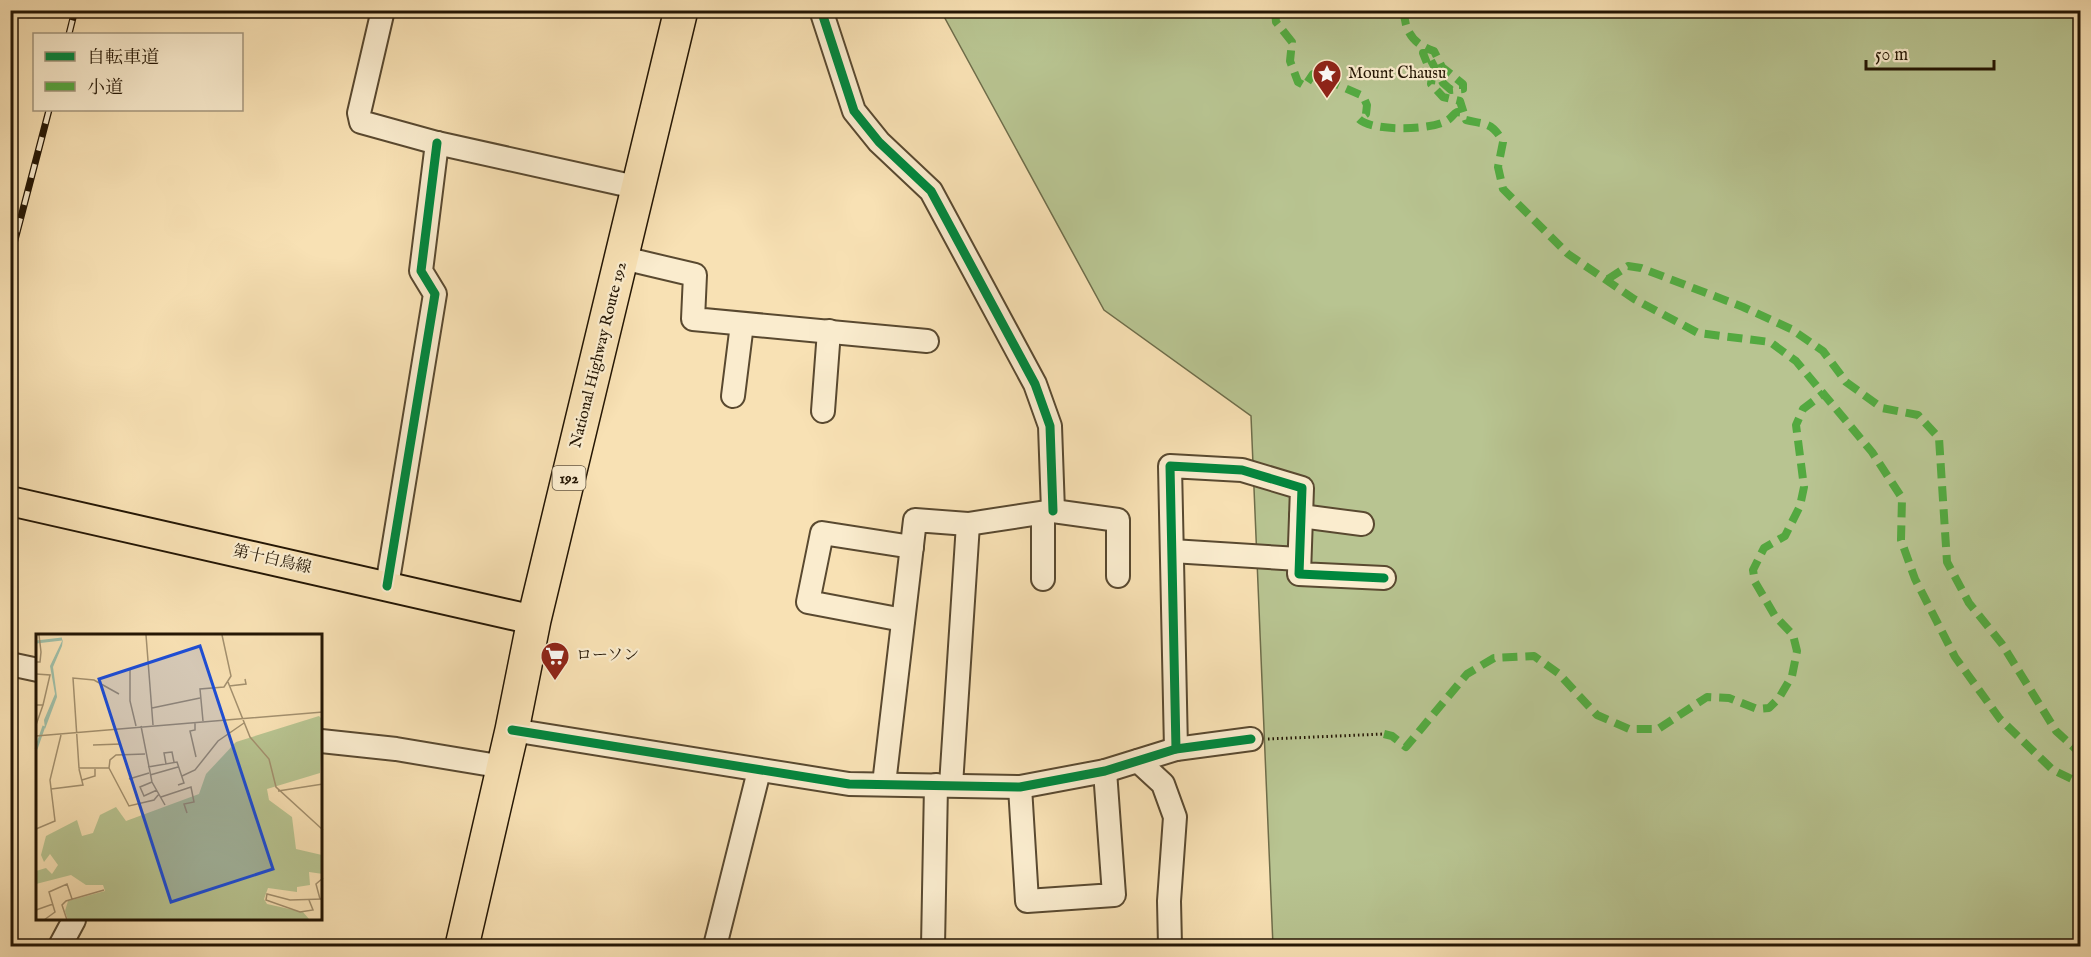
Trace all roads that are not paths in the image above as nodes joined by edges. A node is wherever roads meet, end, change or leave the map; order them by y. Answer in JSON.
{"nodes":[{"id":1,"x":383,"y":10,"type":"edge"},
{"id":2,"x":681,"y":10,"type":"edge"},
{"id":3,"x":821,"y":10,"type":"edge"},
{"id":4,"x":437,"y":143,"type":"junction"},
{"id":5,"x":640,"y":188,"type":"junction"},
{"id":6,"x":623,"y":258,"type":"junction"},
{"id":7,"x":742,"y":324,"type":"junction"},
{"id":8,"x":829,"y":331,"type":"junction"},
{"id":9,"x":927,"y":341,"type":"dead end"},
{"id":10,"x":733,"y":396,"type":"dead end"},
{"id":11,"x":823,"y":411,"type":"dead end"},
{"id":12,"x":10,"y":501,"type":"edge"},
{"id":13,"x":1048,"y":512,"type":"junction"},
{"id":14,"x":1301,"y":516,"type":"junction"},
{"id":15,"x":968,"y":524,"type":"junction"},
{"id":16,"x":1362,"y":524,"type":"dead end"},
{"id":17,"x":912,"y":547,"type":"junction"},
{"id":18,"x":1172,"y":551,"type":"junction"},
{"id":19,"x":1299,"y":559,"type":"junction"},
{"id":20,"x":1118,"y":576,"type":"dead end"},
{"id":21,"x":1384,"y":578,"type":"dead end"},
{"id":22,"x":1043,"y":579,"type":"dead end"},
{"id":23,"x":387,"y":586,"type":"junction"},
{"id":24,"x":534,"y":620,"type":"junction"},
{"id":25,"x":903,"y":620,"type":"junction"},
{"id":26,"x":10,"y":664,"type":"edge"},
{"id":27,"x":36,"y":670,"type":"edge"},
{"id":28,"x":512,"y":730,"type":"junction"},
{"id":29,"x":1251,"y":739,"type":"road end"},
{"id":30,"x":322,"y":741,"type":"edge"},
{"id":31,"x":1176,"y":749,"type":"junction"},
{"id":32,"x":1138,"y":761,"type":"junction"},
{"id":33,"x":504,"y":767,"type":"junction"},
{"id":34,"x":759,"y":771,"type":"junction"},
{"id":35,"x":1105,"y":771,"type":"junction"},
{"id":36,"x":884,"y":784,"type":"junction"},
{"id":37,"x":944,"y":785,"type":"junction"},
{"id":38,"x":1020,"y":787,"type":"junction"},
{"id":39,"x":73,"y":921,"type":"edge"},
{"id":40,"x":60,"y":946,"type":"edge"},
{"id":41,"x":462,"y":946,"type":"edge"},
{"id":42,"x":715,"y":946,"type":"edge"},
{"id":43,"x":933,"y":946,"type":"edge"},
{"id":44,"x":1170,"y":946,"type":"edge"}],
"edges":[{"from":1,"to":4,"type":"street"},
{"from":2,"to":5,"type":"highway","name":"National Highway Route 192","number":"192"},
{"from":3,"to":13,"type":"street"},
{"from":4,"to":5,"type":"street"},
{"from":4,"to":23,"type":"street"},
{"from":5,"to":6,"type":"highway","name":"National Highway Route 192","number":"192"},
{"from":6,"to":7,"type":"street"},
{"from":6,"to":24,"type":"highway","name":"National Highway Route 192","number":"192"},
{"from":7,"to":8,"type":"street"},
{"from":7,"to":10,"type":"street"},
{"from":8,"to":9,"type":"street"},
{"from":8,"to":11,"type":"street"},
{"from":12,"to":23,"type":"main road","name":"第十白鳥線"},
{"from":13,"to":15,"type":"street"},
{"from":13,"to":20,"type":"street"},
{"from":13,"to":22,"type":"street"},
{"from":14,"to":16,"type":"street"},
{"from":14,"to":18,"type":"street"},
{"from":14,"to":19,"type":"street"},
{"from":15,"to":17,"type":"street"},
{"from":15,"to":37,"type":"street"},
{"from":17,"to":25,"type":"street"},
{"from":17,"to":25,"type":"street"},
{"from":18,"to":19,"type":"street"},
{"from":18,"to":31,"type":"street"},
{"from":19,"to":21,"type":"street"},
{"from":23,"to":24,"type":"main road","name":"第十白鳥線"},
{"from":24,"to":28,"type":"highway","name":"National Highway Route 192","number":"192"},
{"from":25,"to":36,"type":"street"},
{"from":26,"to":27,"type":"street"},
{"from":28,"to":33,"type":"highway","name":"National Highway Route 192","number":"192"},
{"from":28,"to":34,"type":"street"},
{"from":29,"to":31,"type":"street"},
{"from":30,"to":33,"type":"street"},
{"from":31,"to":32,"type":"street"},
{"from":32,"to":35,"type":"street"},
{"from":32,"to":44,"type":"street"},
{"from":33,"to":41,"type":"highway","name":"National Highway Route 192","number":"192"},
{"from":34,"to":36,"type":"street"},
{"from":34,"to":42,"type":"street"},
{"from":35,"to":38,"type":"street"},
{"from":35,"to":38,"type":"street"},
{"from":36,"to":37,"type":"street"},
{"from":37,"to":38,"type":"street"},
{"from":37,"to":43,"type":"street"},
{"from":39,"to":40,"type":"street"}]}
